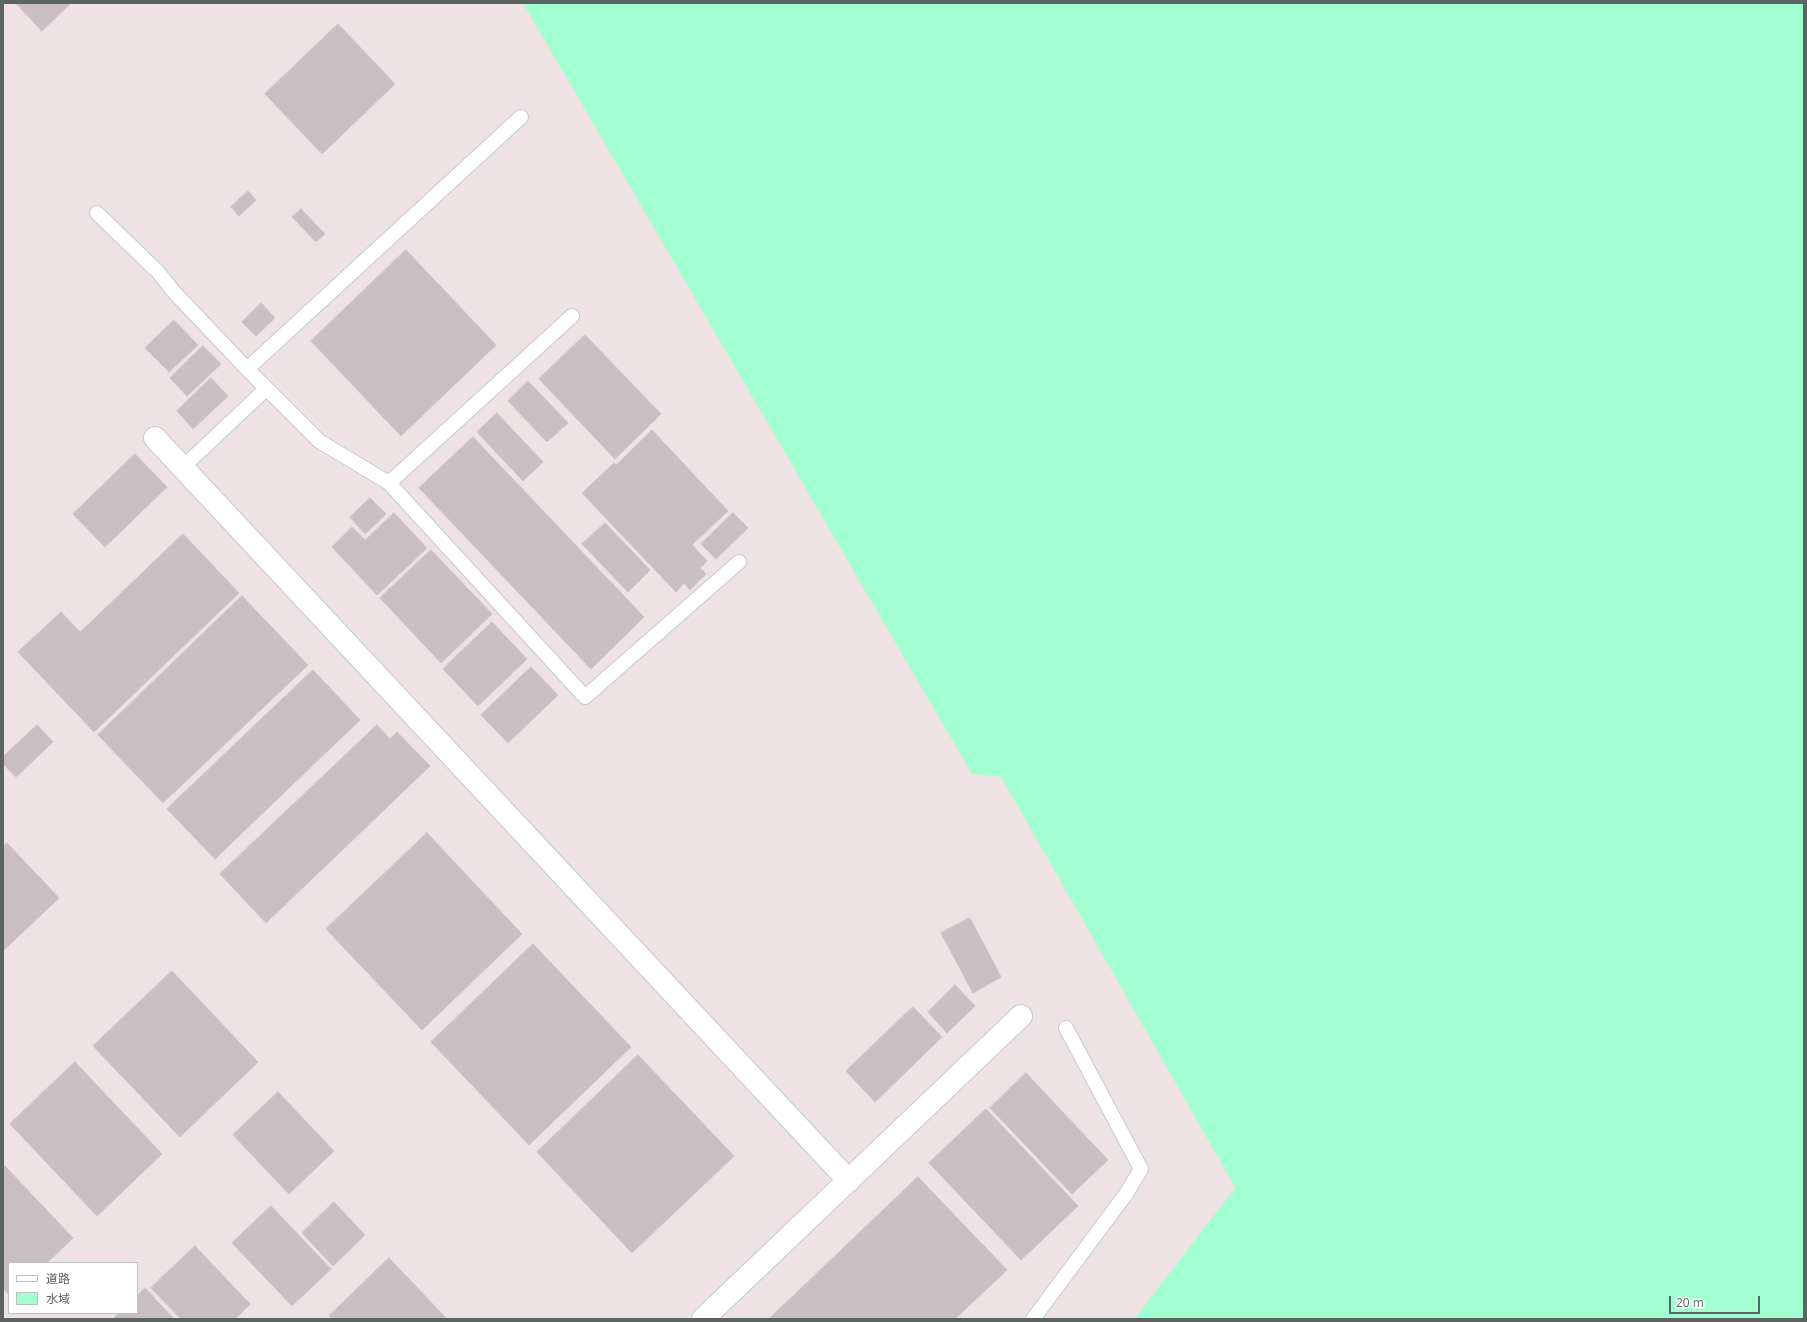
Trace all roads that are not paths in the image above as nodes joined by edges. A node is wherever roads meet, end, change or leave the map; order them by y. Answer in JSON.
{"nodes":[{"id":1,"x":521,"y":117,"type":"dead end"},
{"id":2,"x":97,"y":213,"type":"dead end"},
{"id":3,"x":572,"y":316,"type":"dead end"},
{"id":4,"x":247,"y":369,"type":"junction"},
{"id":5,"x":266,"y":389,"type":"junction"},
{"id":6,"x":155,"y":438,"type":"dead end"},
{"id":7,"x":182,"y":468,"type":"junction"},
{"id":8,"x":389,"y":483,"type":"junction"},
{"id":9,"x":739,"y":562,"type":"dead end"},
{"id":10,"x":1021,"y":1016,"type":"dead end"},
{"id":11,"x":1066,"y":1028,"type":"dead end"},
{"id":12,"x":849,"y":1181,"type":"junction"},
{"id":13,"x":703,"y":1319,"type":"edge"},
{"id":14,"x":1033,"y":1319,"type":"edge"}],
"edges":[{"from":1,"to":4,"type":"lane"},
{"from":2,"to":4,"type":"lane"},
{"from":3,"to":8,"type":"lane"},
{"from":4,"to":5,"type":"lane"},
{"from":5,"to":7,"type":"lane"},
{"from":5,"to":8,"type":"lane"},
{"from":6,"to":7,"type":"street"},
{"from":7,"to":12,"type":"street"},
{"from":8,"to":9,"type":"lane"},
{"from":10,"to":12,"type":"street"},
{"from":11,"to":14,"type":"lane"},
{"from":12,"to":13,"type":"street"}]}
